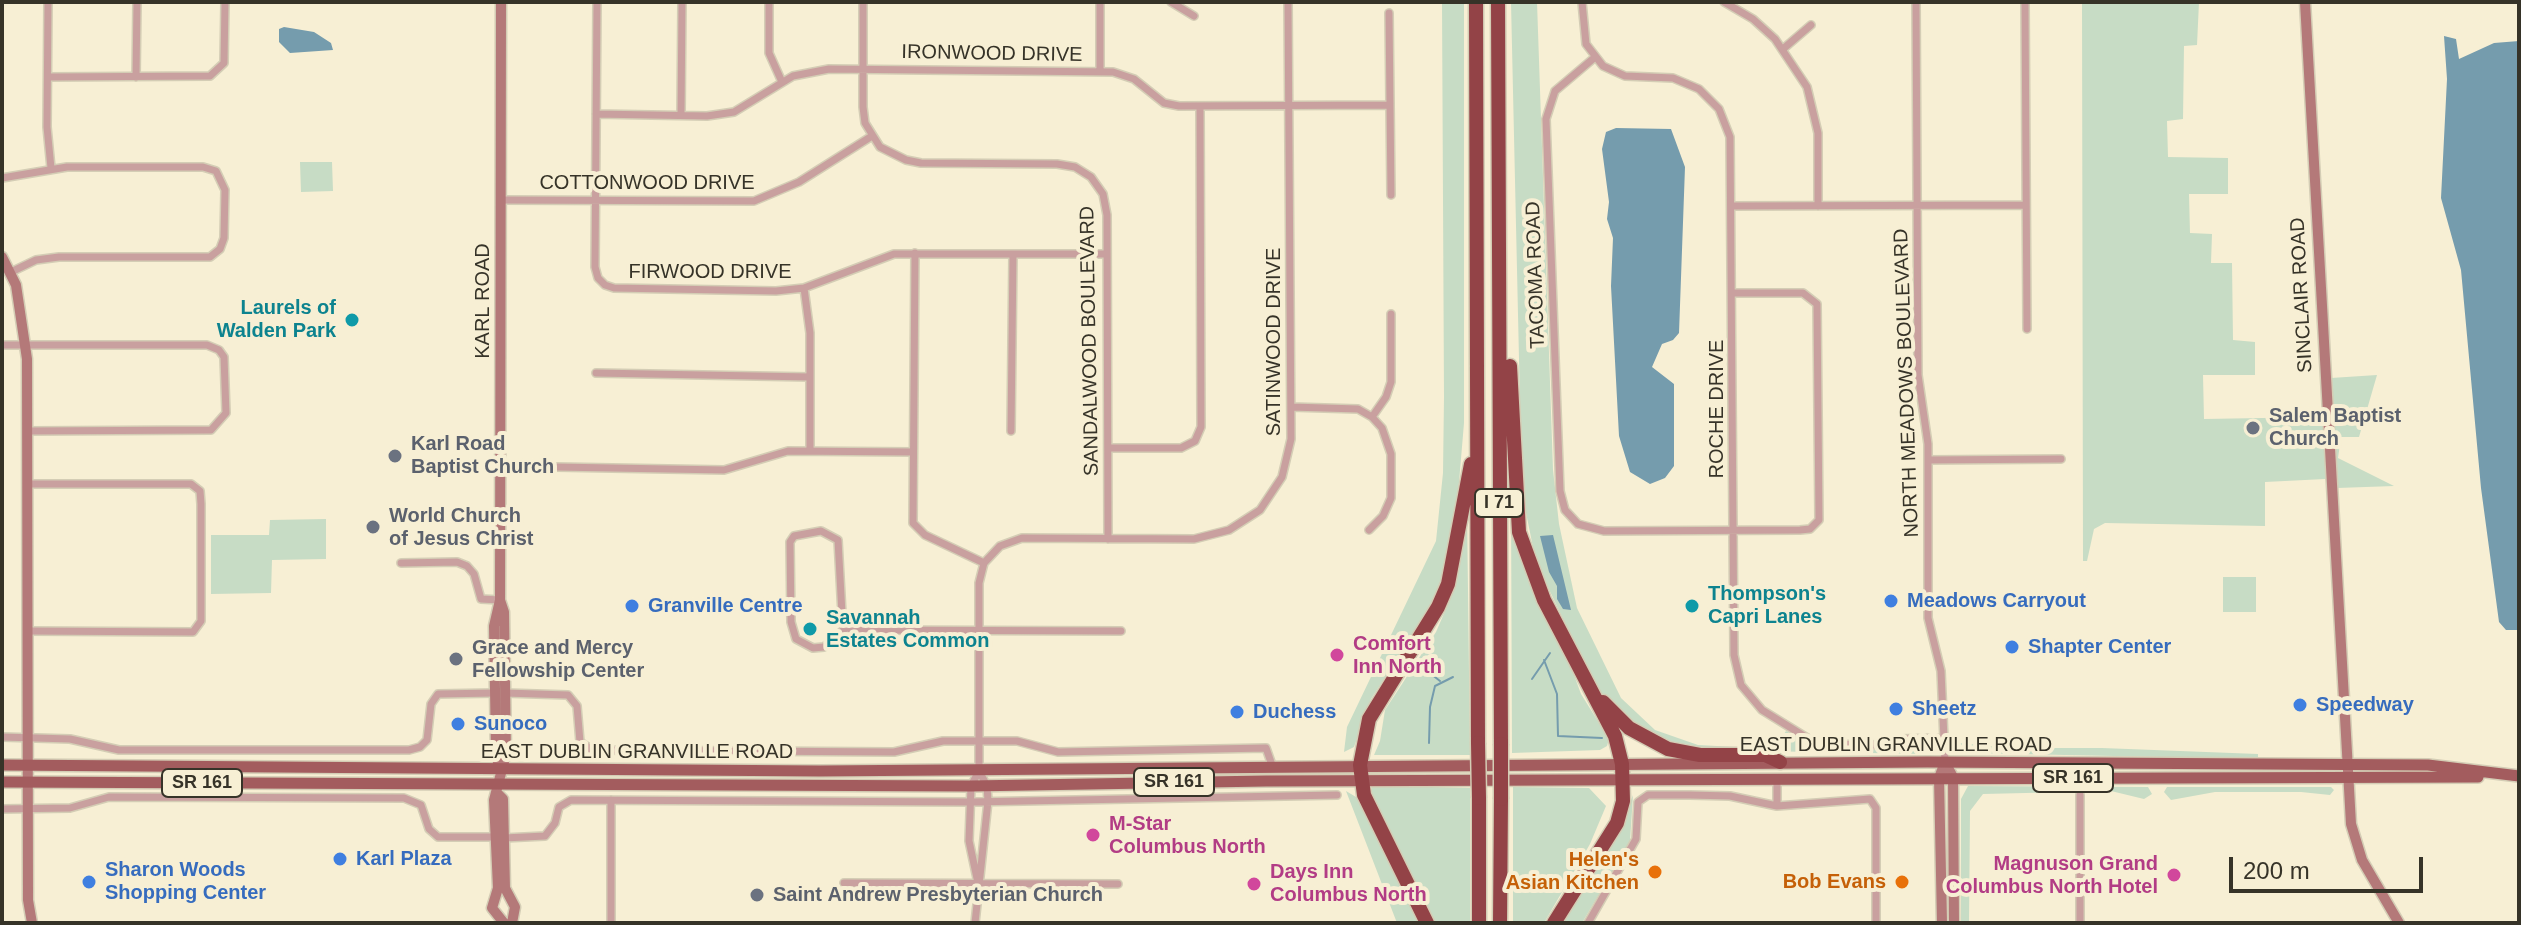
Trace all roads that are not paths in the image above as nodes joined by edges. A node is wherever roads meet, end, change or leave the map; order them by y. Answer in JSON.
{"nodes":[{"id":1,"x":48,"y":2,"type":"edge"},
{"id":2,"x":137,"y":2,"type":"edge"},
{"id":3,"x":225,"y":2,"type":"edge"},
{"id":4,"x":501,"y":2,"type":"edge"},
{"id":5,"x":597,"y":2,"type":"edge"},
{"id":6,"x":682,"y":2,"type":"edge"},
{"id":7,"x":769,"y":2,"type":"edge"},
{"id":8,"x":863,"y":2,"type":"edge"},
{"id":9,"x":1100,"y":2,"type":"edge"},
{"id":10,"x":1171,"y":2,"type":"edge"},
{"id":11,"x":1288,"y":2,"type":"edge"},
{"id":12,"x":1476,"y":2,"type":"edge"},
{"id":13,"x":1498,"y":2,"type":"edge"},
{"id":14,"x":1582,"y":2,"type":"edge"},
{"id":15,"x":1724,"y":2,"type":"edge"},
{"id":16,"x":1916,"y":2,"type":"edge"},
{"id":17,"x":2025,"y":2,"type":"edge"},
{"id":18,"x":2305,"y":2,"type":"edge"},
{"id":19,"x":1389,"y":13,"type":"dead end"},
{"id":20,"x":1194,"y":16,"type":"dead end"},
{"id":21,"x":1811,"y":25,"type":"dead end"},
{"id":22,"x":1783,"y":49,"type":"junction"},
{"id":23,"x":1594,"y":58,"type":"junction"},
{"id":24,"x":863,"y":69,"type":"junction"},
{"id":25,"x":1100,"y":72,"type":"junction"},
{"id":26,"x":48,"y":77,"type":"junction"},
{"id":27,"x":136,"y":77,"type":"junction"},
{"id":28,"x":782,"y":82,"type":"junction"},
{"id":29,"x":1290,"y":105,"type":"junction"},
{"id":30,"x":1390,"y":105,"type":"junction"},
{"id":31,"x":1200,"y":106,"type":"junction"},
{"id":32,"x":596,"y":114,"type":"junction"},
{"id":33,"x":681,"y":115,"type":"junction"},
{"id":34,"x":872,"y":136,"type":"junction"},
{"id":35,"x":51,"y":168,"type":"junction"},
{"id":36,"x":2,"y":178,"type":"edge"},
{"id":37,"x":1391,"y":195,"type":"dead end"},
{"id":38,"x":501,"y":200,"type":"junction"},
{"id":39,"x":595,"y":201,"type":"junction"},
{"id":40,"x":1917,"y":205,"type":"junction"},
{"id":41,"x":2026,"y":205,"type":"junction"},
{"id":42,"x":1732,"y":206,"type":"junction"},
{"id":43,"x":1818,"y":206,"type":"junction"},
{"id":44,"x":915,"y":253,"type":"junction"},
{"id":45,"x":1013,"y":254,"type":"junction"},
{"id":46,"x":1107,"y":254,"type":"junction"},
{"id":47,"x":2,"y":257,"type":"edge"},
{"id":48,"x":1501,"y":262,"type":"junction"},
{"id":49,"x":11,"y":272,"type":"junction"},
{"id":50,"x":804,"y":288,"type":"junction"},
{"id":51,"x":1732,"y":293,"type":"junction"},
{"id":52,"x":1391,"y":314,"type":"dead end"},
{"id":53,"x":2027,"y":329,"type":"dead end"},
{"id":54,"x":2,"y":345,"type":"edge"},
{"id":55,"x":26,"y":345,"type":"junction"},
{"id":56,"x":596,"y":373,"type":"dead end"},
{"id":57,"x":810,"y":377,"type":"junction"},
{"id":58,"x":1291,"y":407,"type":"junction"},
{"id":59,"x":1477,"y":416,"type":"junction"},
{"id":60,"x":1372,"y":417,"type":"junction"},
{"id":61,"x":28,"y":431,"type":"junction"},
{"id":62,"x":1011,"y":431,"type":"dead end"},
{"id":63,"x":1108,"y":448,"type":"junction"},
{"id":64,"x":810,"y":451,"type":"junction"},
{"id":65,"x":913,"y":452,"type":"junction"},
{"id":66,"x":2061,"y":459,"type":"dead end"},
{"id":67,"x":1928,"y":460,"type":"junction"},
{"id":68,"x":500,"y":466,"type":"junction"},
{"id":69,"x":27,"y":484,"type":"junction"},
{"id":70,"x":1369,"y":530,"type":"dead end"},
{"id":71,"x":1733,"y":530,"type":"junction"},
{"id":72,"x":1108,"y":539,"type":"junction"},
{"id":73,"x":401,"y":563,"type":"dead end"},
{"id":74,"x":984,"y":563,"type":"junction"},
{"id":75,"x":500,"y":600,"type":"junction"},
{"id":76,"x":847,"y":627,"type":"junction"},
{"id":77,"x":28,"y":631,"type":"junction"},
{"id":78,"x":979,"y":631,"type":"junction"},
{"id":79,"x":1121,"y":631,"type":"dead end"},
{"id":80,"x":1589,"y":685,"type":"junction"},
{"id":81,"x":500,"y":693,"type":"junction"},
{"id":82,"x":2,"y":737,"type":"edge"},
{"id":83,"x":28,"y":738,"type":"junction"},
{"id":84,"x":1943,"y":738,"type":"junction"},
{"id":85,"x":979,"y":742,"type":"junction"},
{"id":86,"x":1780,"y":762,"type":"junction"},
{"id":87,"x":1945,"y":762,"type":"junction"},
{"id":88,"x":1622,"y":764,"type":"junction"},
{"id":89,"x":2345,"y":764,"type":"junction"},
{"id":90,"x":27,"y":765,"type":"junction"},
{"id":91,"x":1272,"y":765,"type":"junction"},
{"id":92,"x":1360,"y":765,"type":"junction"},
{"id":93,"x":2,"y":768,"type":"edge"},
{"id":94,"x":500,"y":769,"type":"junction"},
{"id":95,"x":979,"y":771,"type":"junction"},
{"id":96,"x":2519,"y":776,"type":"edge"},
{"id":97,"x":1953,"y":777,"type":"junction"},
{"id":98,"x":1939,"y":778,"type":"junction"},
{"id":99,"x":1777,"y":779,"type":"junction"},
{"id":100,"x":2347,"y":779,"type":"junction"},
{"id":101,"x":1361,"y":780,"type":"junction"},
{"id":102,"x":1623,"y":780,"type":"junction"},
{"id":103,"x":28,"y":781,"type":"junction"},
{"id":104,"x":2,"y":782,"type":"edge"},
{"id":105,"x":1150,"y":783,"type":"junction"},
{"id":106,"x":971,"y":786,"type":"junction"},
{"id":107,"x":987,"y":786,"type":"junction"},
{"id":108,"x":498,"y":789,"type":"junction"},
{"id":109,"x":1337,"y":795,"type":"dead end"},
{"id":110,"x":2080,"y":795,"type":"dead end"},
{"id":111,"x":1152,"y":798,"type":"junction"},
{"id":112,"x":611,"y":800,"type":"junction"},
{"id":113,"x":988,"y":801,"type":"junction"},
{"id":114,"x":971,"y":802,"type":"junction"},
{"id":115,"x":1777,"y":806,"type":"junction"},
{"id":116,"x":2,"y":809,"type":"edge"},
{"id":117,"x":28,"y":809,"type":"junction"},
{"id":118,"x":499,"y":837,"type":"junction"},
{"id":119,"x":844,"y":883,"type":"dead end"},
{"id":120,"x":978,"y":883,"type":"junction"},
{"id":121,"x":1118,"y":884,"type":"dead end"},
{"id":122,"x":508,"y":898,"type":"junction"},
{"id":123,"x":495,"y":902,"type":"junction"},
{"id":124,"x":507,"y":920,"type":"edge"},
{"id":125,"x":32,"y":923,"type":"edge"},
{"id":126,"x":611,"y":923,"type":"edge"},
{"id":127,"x":975,"y":923,"type":"edge"},
{"id":128,"x":1427,"y":923,"type":"edge"},
{"id":129,"x":1479,"y":923,"type":"edge"},
{"id":130,"x":1500,"y":923,"type":"edge"},
{"id":131,"x":1554,"y":923,"type":"edge"},
{"id":132,"x":1588,"y":923,"type":"edge"},
{"id":133,"x":1876,"y":923,"type":"edge"},
{"id":134,"x":1942,"y":923,"type":"edge"},
{"id":135,"x":1954,"y":923,"type":"edge"},
{"id":136,"x":2080,"y":923,"type":"edge"},
{"id":137,"x":2399,"y":923,"type":"edge"}],
"edges":[{"from":1,"to":26,"type":"street"},
{"from":2,"to":27,"type":"street"},
{"from":3,"to":27,"type":"street"},
{"from":4,"to":38,"type":"main road","name":"KARL ROAD"},
{"from":5,"to":32,"type":"street"},
{"from":6,"to":33,"type":"street"},
{"from":7,"to":28,"type":"street"},
{"from":8,"to":24,"type":"street"},
{"from":9,"to":25,"type":"street"},
{"from":10,"to":20,"type":"street"},
{"from":11,"to":29,"type":"street","name":"SATINWOOD DRIVE"},
{"from":12,"to":59,"type":"highway","number":"I 71"},
{"from":13,"to":48,"type":"highway","number":"I 71"},
{"from":14,"to":23,"type":"street"},
{"from":15,"to":22,"type":"street"},
{"from":16,"to":40,"type":"street","name":"NORTH MEADOWS BOULEVARD"},
{"from":17,"to":41,"type":"street"},
{"from":18,"to":89,"type":"main road","name":"SINCLAIR ROAD"},
{"from":19,"to":30,"type":"street"},
{"from":21,"to":22,"type":"street"},
{"from":22,"to":43,"type":"street"},
{"from":23,"to":42,"type":"street","name":"ROCHE DRIVE"},
{"from":23,"to":71,"type":"street","name":"TACOMA ROAD"},
{"from":24,"to":25,"type":"street","name":"IRONWOOD DRIVE"},
{"from":24,"to":28,"type":"street","name":"IRONWOOD DRIVE"},
{"from":24,"to":34,"type":"street"},
{"from":25,"to":31,"type":"street","name":"IRONWOOD DRIVE"},
{"from":26,"to":27,"type":"street"},
{"from":26,"to":35,"type":"street"},
{"from":28,"to":33,"type":"street","name":"IRONWOOD DRIVE"},
{"from":29,"to":30,"type":"street","name":"IRONWOOD DRIVE"},
{"from":29,"to":31,"type":"street","name":"IRONWOOD DRIVE"},
{"from":29,"to":58,"type":"street","name":"SATINWOOD DRIVE"},
{"from":30,"to":37,"type":"street"},
{"from":31,"to":63,"type":"street"},
{"from":32,"to":33,"type":"street","name":"IRONWOOD DRIVE"},
{"from":32,"to":39,"type":"street"},
{"from":34,"to":39,"type":"street","name":"COTTONWOOD DRIVE"},
{"from":34,"to":46,"type":"street","name":"SANDALWOOD BOULEVARD"},
{"from":35,"to":36,"type":"street"},
{"from":35,"to":49,"type":"street"},
{"from":38,"to":39,"type":"street","name":"COTTONWOOD DRIVE"},
{"from":38,"to":68,"type":"main road","name":"KARL ROAD"},
{"from":39,"to":50,"type":"street","name":"FIRWOOD DRIVE"},
{"from":40,"to":41,"type":"street"},
{"from":40,"to":43,"type":"street"},
{"from":40,"to":67,"type":"street","name":"NORTH MEADOWS BOULEVARD"},
{"from":41,"to":53,"type":"street"},
{"from":42,"to":43,"type":"street"},
{"from":42,"to":51,"type":"street","name":"ROCHE DRIVE"},
{"from":44,"to":45,"type":"street","name":"FIRWOOD DRIVE"},
{"from":44,"to":50,"type":"street","name":"FIRWOOD DRIVE"},
{"from":44,"to":65,"type":"street"},
{"from":45,"to":46,"type":"street","name":"FIRWOOD DRIVE"},
{"from":45,"to":62,"type":"street"},
{"from":46,"to":63,"type":"street","name":"SANDALWOOD BOULEVARD"},
{"from":47,"to":49,"type":"main road"},
{"from":48,"to":80,"type":"highway"},
{"from":48,"to":130,"type":"highway","number":"I 71","bridge":true},
{"from":49,"to":55,"type":"main road"},
{"from":50,"to":57,"type":"street"},
{"from":51,"to":71,"type":"street","name":"ROCHE DRIVE"},
{"from":51,"to":71,"type":"street"},
{"from":52,"to":60,"type":"street"},
{"from":54,"to":55,"type":"street"},
{"from":55,"to":61,"type":"main road"},
{"from":55,"to":61,"type":"street"},
{"from":56,"to":57,"type":"street"},
{"from":57,"to":64,"type":"street"},
{"from":58,"to":60,"type":"street"},
{"from":58,"to":72,"type":"street","name":"SATINWOOD DRIVE"},
{"from":59,"to":92,"type":"highway"},
{"from":59,"to":129,"type":"highway","number":"I 71","bridge":true},
{"from":60,"to":70,"type":"street"},
{"from":61,"to":69,"type":"main road"},
{"from":63,"to":72,"type":"street","name":"SANDALWOOD BOULEVARD"},
{"from":64,"to":65,"type":"street"},
{"from":64,"to":68,"type":"street"},
{"from":65,"to":74,"type":"street"},
{"from":66,"to":67,"type":"street"},
{"from":67,"to":84,"type":"street","name":"NORTH MEADOWS BOULEVARD"},
{"from":68,"to":75,"type":"main road","name":"KARL ROAD"},
{"from":69,"to":77,"type":"main road"},
{"from":69,"to":77,"type":"street"},
{"from":71,"to":84,"type":"street","name":"ROCHE DRIVE"},
{"from":72,"to":74,"type":"street","name":"SATINWOOD DRIVE"},
{"from":73,"to":75,"type":"street"},
{"from":74,"to":78,"type":"street"},
{"from":75,"to":81,"type":"main road","name":"KARL ROAD"},
{"from":76,"to":76,"type":"street"},
{"from":76,"to":78,"type":"street"},
{"from":77,"to":83,"type":"main road"},
{"from":78,"to":79,"type":"street"},
{"from":78,"to":85,"type":"street"},
{"from":80,"to":86,"type":"highway"},
{"from":80,"to":88,"type":"highway"},
{"from":81,"to":83,"type":"street","name":"EAST DUBLIN GRANVILLE ROAD"},
{"from":81,"to":85,"type":"street","name":"EAST DUBLIN GRANVILLE ROAD"},
{"from":81,"to":94,"type":"main road","name":"KARL ROAD"},
{"from":82,"to":83,"type":"street","name":"EAST DUBLIN GRANVILLE ROAD"},
{"from":83,"to":90,"type":"main road"},
{"from":84,"to":87,"type":"street","name":"NORTH MEADOWS BOULEVARD"},
{"from":85,"to":91,"type":"street","name":"EAST DUBLIN GRANVILLE ROAD"},
{"from":85,"to":95,"type":"street"},
{"from":86,"to":87,"type":"main road","name":"EAST DUBLIN GRANVILLE ROAD","number":"SR 161"},
{"from":86,"to":88,"type":"main road","name":"EAST DUBLIN GRANVILLE ROAD","number":"SR 161"},
{"from":87,"to":89,"type":"main road","name":"EAST DUBLIN GRANVILLE ROAD","number":"SR 161"},
{"from":87,"to":97,"type":"main road"},
{"from":87,"to":98,"type":"main road"},
{"from":88,"to":92,"type":"main road","name":"EAST DUBLIN GRANVILLE ROAD","number":"SR 161"},
{"from":88,"to":102,"type":"highway"},
{"from":89,"to":96,"type":"main road","name":"EAST DUBLIN GRANVILLE ROAD","number":"SR 161"},
{"from":89,"to":100,"type":"main road","name":"SINCLAIR ROAD"},
{"from":90,"to":93,"type":"main road","name":"EAST DUBLIN GRANVILLE ROAD"},
{"from":90,"to":94,"type":"main road","name":"EAST DUBLIN GRANVILLE ROAD","number":"SR 161"},
{"from":90,"to":103,"type":"main road"},
{"from":91,"to":92,"type":"main road","name":"EAST DUBLIN GRANVILLE ROAD","number":"SR 161"},
{"from":91,"to":95,"type":"main road","name":"EAST DUBLIN GRANVILLE ROAD","number":"SR 161"},
{"from":92,"to":101,"type":"highway"},
{"from":94,"to":95,"type":"main road","name":"EAST DUBLIN GRANVILLE ROAD","number":"SR 161"},
{"from":94,"to":108,"type":"main road","name":"KARL ROAD"},
{"from":95,"to":106,"type":"street"},
{"from":95,"to":107,"type":"street"},
{"from":96,"to":100,"type":"main road","name":"EAST DUBLIN GRANVILLE ROAD","number":"SR 161"},
{"from":97,"to":98,"type":"main road","name":"EAST DUBLIN GRANVILLE ROAD","number":"SR 161"},
{"from":97,"to":100,"type":"main road","name":"EAST DUBLIN GRANVILLE ROAD","number":"SR 161"},
{"from":97,"to":135,"type":"main road"},
{"from":98,"to":99,"type":"main road","name":"EAST DUBLIN GRANVILLE ROAD","number":"SR 161"},
{"from":98,"to":134,"type":"main road"},
{"from":99,"to":102,"type":"main road","name":"EAST DUBLIN GRANVILLE ROAD","number":"SR 161"},
{"from":99,"to":115,"type":"street","name":"EAST DUBLIN GRANVILLE ROAD"},
{"from":100,"to":137,"type":"main road","name":"SINCLAIR ROAD"},
{"from":101,"to":102,"type":"main road","name":"EAST DUBLIN GRANVILLE ROAD","number":"SR 161"},
{"from":101,"to":105,"type":"main road","name":"EAST DUBLIN GRANVILLE ROAD","number":"SR 161"},
{"from":101,"to":128,"type":"highway"},
{"from":102,"to":131,"type":"highway"},
{"from":103,"to":104,"type":"main road","name":"EAST DUBLIN GRANVILLE ROAD","number":"SR 161"},
{"from":103,"to":108,"type":"main road","name":"EAST DUBLIN GRANVILLE ROAD","number":"SR 161"},
{"from":103,"to":117,"type":"main road"},
{"from":105,"to":107,"type":"main road","name":"EAST DUBLIN GRANVILLE ROAD","number":"SR 161"},
{"from":105,"to":111,"type":"street"},
{"from":106,"to":107,"type":"main road","name":"EAST DUBLIN GRANVILLE ROAD","number":"SR 161"},
{"from":106,"to":108,"type":"main road","name":"EAST DUBLIN GRANVILLE ROAD","number":"SR 161"},
{"from":106,"to":114,"type":"street"},
{"from":107,"to":113,"type":"street"},
{"from":108,"to":118,"type":"main road","name":"KARL ROAD"},
{"from":109,"to":111,"type":"street"},
{"from":110,"to":136,"type":"street"},
{"from":111,"to":113,"type":"street"},
{"from":112,"to":114,"type":"street"},
{"from":112,"to":118,"type":"street"},
{"from":112,"to":126,"type":"street"},
{"from":113,"to":114,"type":"street"},
{"from":113,"to":120,"type":"street"},
{"from":114,"to":120,"type":"street"},
{"from":115,"to":132,"type":"street"},
{"from":115,"to":133,"type":"street"},
{"from":116,"to":117,"type":"street"},
{"from":117,"to":118,"type":"street"},
{"from":117,"to":125,"type":"main road"},
{"from":118,"to":122,"type":"main road","name":"KARL ROAD"},
{"from":118,"to":123,"type":"main road","name":"KARL ROAD"},
{"from":119,"to":120,"type":"street"},
{"from":120,"to":121,"type":"street"},
{"from":120,"to":127,"type":"street"},
{"from":122,"to":123,"type":"main road"},
{"from":122,"to":124,"type":"main road","name":"KARL ROAD"},
{"from":123,"to":124,"type":"main road","name":"KARL ROAD"}]}
